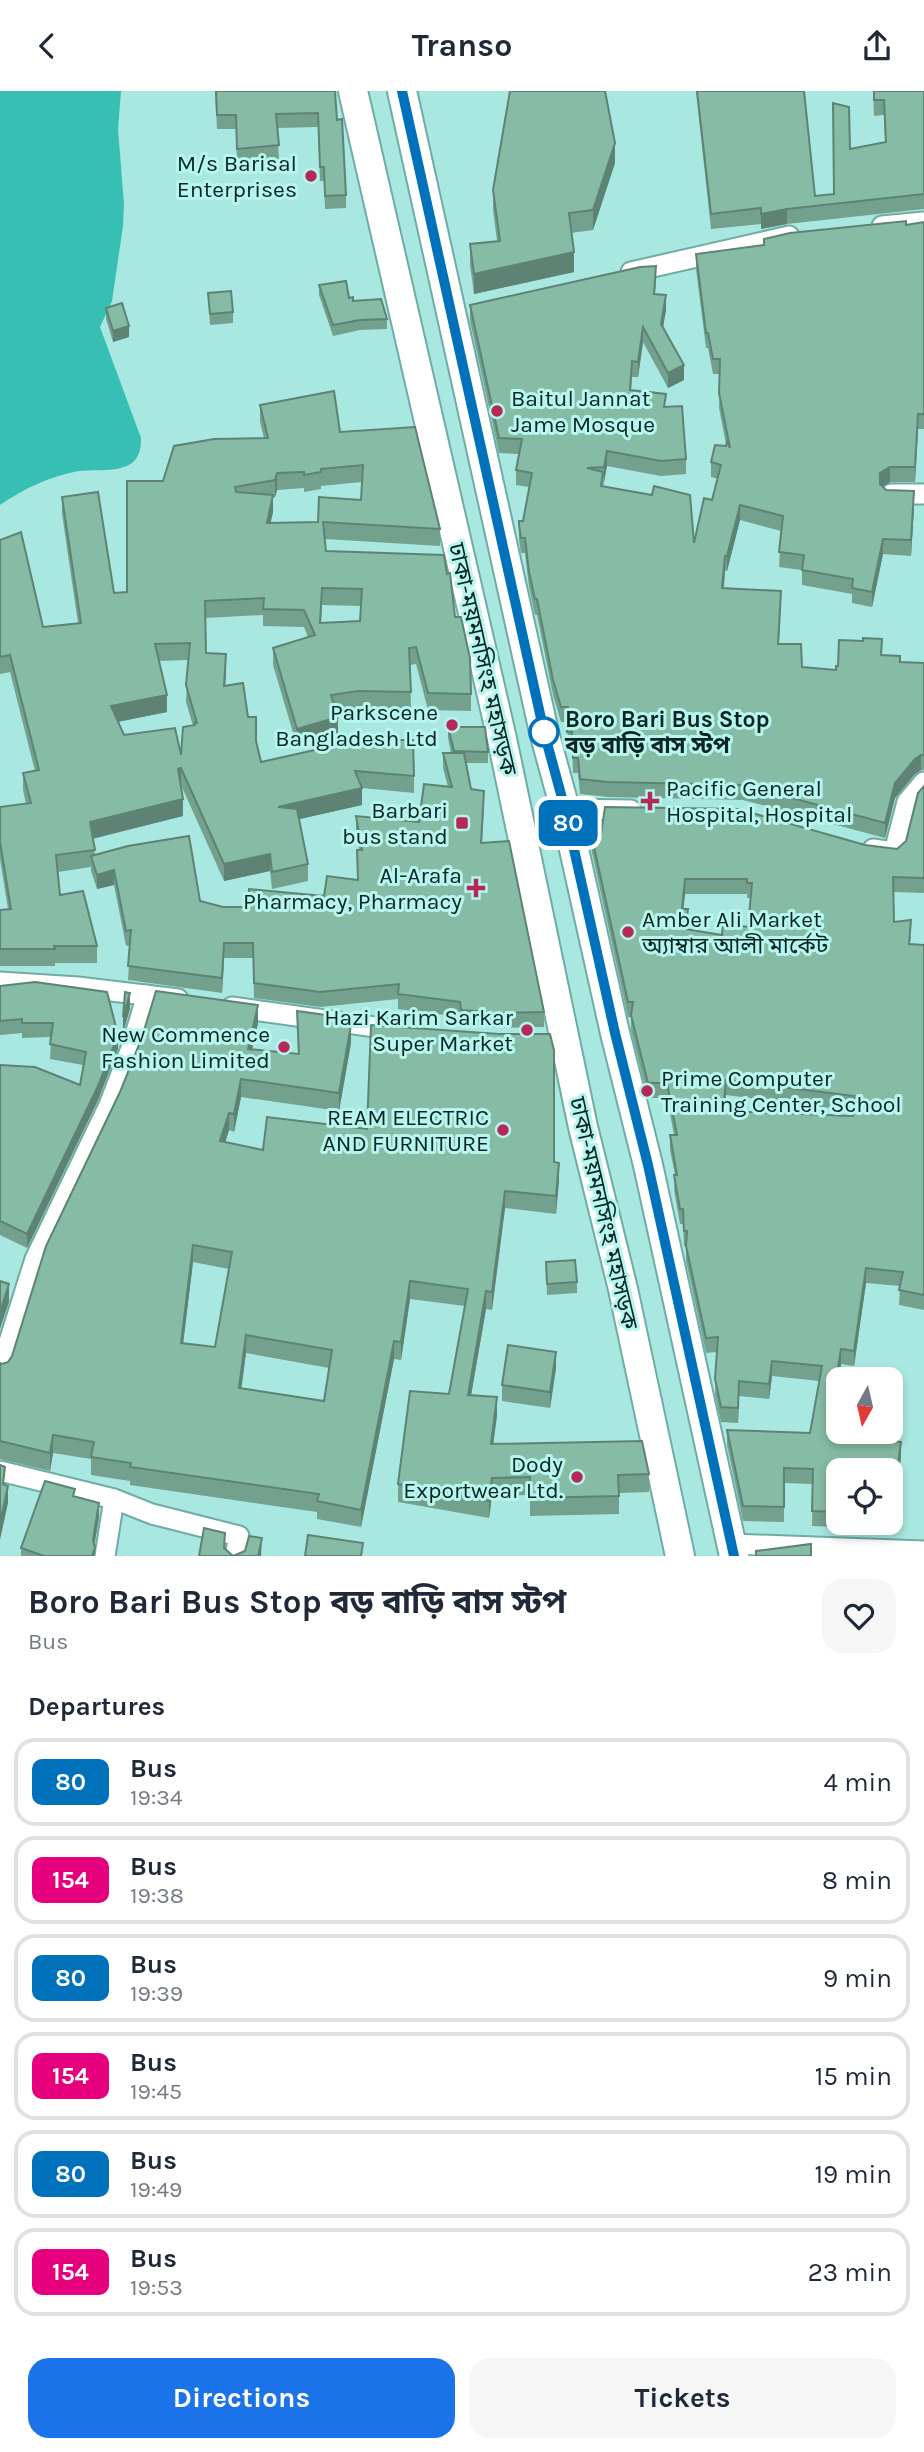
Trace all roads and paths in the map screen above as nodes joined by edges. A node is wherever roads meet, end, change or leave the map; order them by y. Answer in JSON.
{"nodes":[{"id":1,"x":353,"y":91,"type":"edge"},
{"id":2,"x":402,"y":91,"type":"edge"},
{"id":3,"x":924,"y":222,"type":"edge"},
{"id":4,"x":870,"y":228,"type":"edge"},
{"id":5,"x":801,"y":235,"type":"edge"},
{"id":6,"x":613,"y":276,"type":"edge"},
{"id":7,"x":891,"y":494,"type":"edge"},
{"id":8,"x":924,"y":494,"type":"edge"},
{"id":9,"x":924,"y":782,"type":"edge"},
{"id":10,"x":915,"y":803,"type":"edge"},
{"id":11,"x":565,"y":809,"type":"junction"},
{"id":12,"x":646,"y":810,"type":"edge"},
{"id":13,"x":854,"y":844,"type":"edge"},
{"id":14,"x":0,"y":982,"type":"edge"},
{"id":15,"x":147,"y":995,"type":"junction"},
{"id":16,"x":417,"y":1033,"type":"edge"},
{"id":17,"x":0,"y":1370,"type":"edge"},
{"id":18,"x":0,"y":1471,"type":"edge"},
{"id":19,"x":114,"y":1499,"type":"junction"},
{"id":20,"x":732,"y":1550,"type":"edge"},
{"id":21,"x":924,"y":1551,"type":"edge"},
{"id":22,"x":105,"y":1556,"type":"edge"},
{"id":23,"x":235,"y":1556,"type":"edge"},
{"id":24,"x":680,"y":1556,"type":"edge"}],
"edges":[{"from":1,"to":24,"type":"highway","name":"ঢাকা-ময়মনসিংহ মহাসড়ক"},
{"from":2,"to":11,"type":"highway","name":"ঢাকা-ময়মনসিংহ মহাসড়ক"},
{"from":3,"to":4,"type":"street"},
{"from":5,"to":6,"type":"street"},
{"from":7,"to":8,"type":"street"},
{"from":9,"to":10,"type":"street"},
{"from":10,"to":13,"type":"street"},
{"from":11,"to":12,"type":"street"},
{"from":11,"to":20,"type":"highway","name":"ঢাকা-ময়মনসিংহ মহাসড়ক"},
{"from":14,"to":15,"type":"street"},
{"from":15,"to":16,"type":"street"},
{"from":15,"to":17,"type":"street"},
{"from":18,"to":19,"type":"street"},
{"from":19,"to":22,"type":"street"},
{"from":19,"to":23,"type":"street"},
{"from":20,"to":21,"type":"street"}]}
